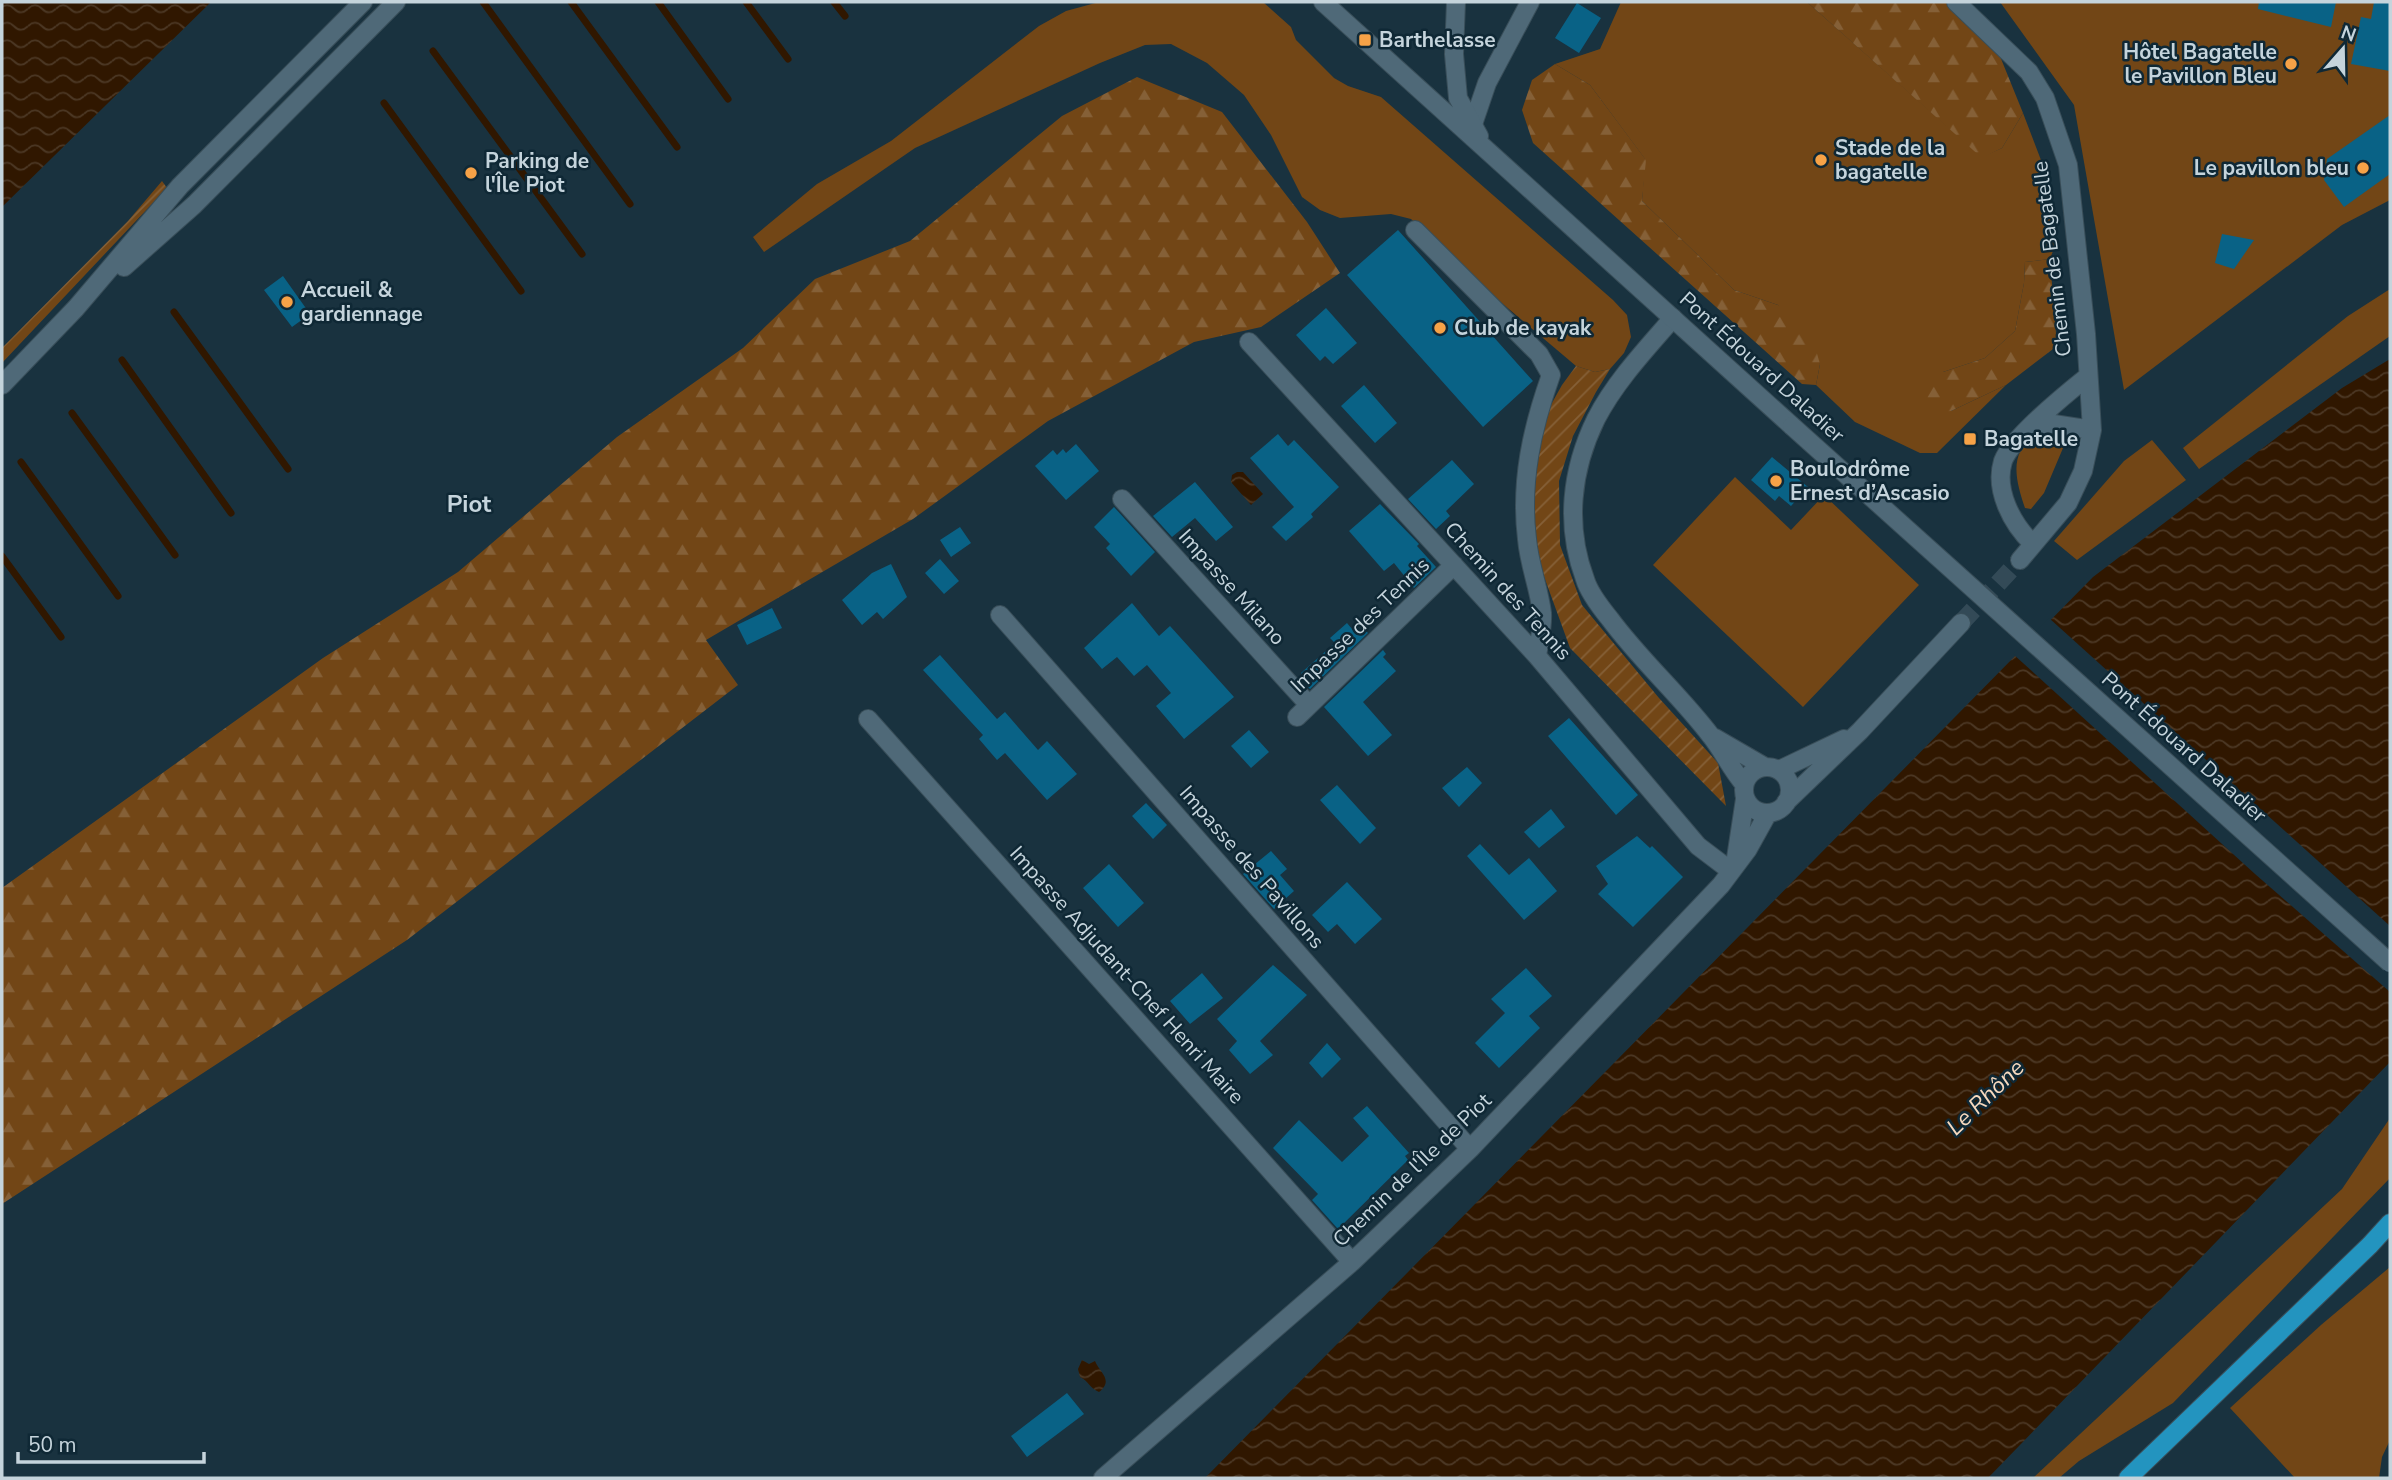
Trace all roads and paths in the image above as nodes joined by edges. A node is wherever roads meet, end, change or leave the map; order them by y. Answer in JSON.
{"nodes":[{"id":1,"x":363,"y":2,"type":"edge"},
{"id":2,"x":396,"y":2,"type":"edge"},
{"id":3,"x":1322,"y":2,"type":"edge"},
{"id":4,"x":1456,"y":2,"type":"edge"},
{"id":5,"x":1530,"y":2,"type":"edge"},
{"id":6,"x":1956,"y":2,"type":"edge"},
{"id":7,"x":1473,"y":124,"type":"junction"},
{"id":8,"x":1484,"y":146,"type":"junction"},
{"id":9,"x":1415,"y":230,"type":"dead end"},
{"id":10,"x":76,"y":308,"type":"junction"},
{"id":11,"x":1673,"y":318,"type":"junction"},
{"id":12,"x":1249,"y":341,"type":"dead end"},
{"id":13,"x":2087,"y":377,"type":"junction"},
{"id":14,"x":2,"y":385,"type":"edge"},
{"id":15,"x":2030,"y":429,"type":"junction"},
{"id":16,"x":2092,"y":430,"type":"junction"},
{"id":17,"x":1122,"y":499,"type":"dead end"},
{"id":18,"x":2033,"y":544,"type":"junction"},
{"id":19,"x":2020,"y":560,"type":"tunnel mouth"},
{"id":20,"x":1454,"y":565,"type":"junction"},
{"id":21,"x":1000,"y":615,"type":"dead end"},
{"id":22,"x":1961,"y":623,"type":"tunnel mouth"},
{"id":23,"x":1537,"y":656,"type":"junction"},
{"id":24,"x":1303,"y":711,"type":"joint"},
{"id":25,"x":867,"y":719,"type":"dead end"},
{"id":26,"x":1860,"y":731,"type":"junction"},
{"id":27,"x":1712,"y":736,"type":"junction"},
{"id":28,"x":1772,"y":768,"type":"junction"},
{"id":29,"x":1745,"y":792,"type":"junction"},
{"id":30,"x":1786,"y":803,"type":"junction"},
{"id":31,"x":1768,"y":813,"type":"junction"},
{"id":32,"x":1731,"y":871,"type":"junction"},
{"id":33,"x":2390,"y":963,"type":"edge"},
{"id":34,"x":1470,"y":1149,"type":"junction"},
{"id":35,"x":2390,"y":1223,"type":"edge"},
{"id":36,"x":2390,"y":1234,"type":"edge"},
{"id":37,"x":2370,"y":1245,"type":"junction"},
{"id":38,"x":1352,"y":1262,"type":"junction"},
{"id":39,"x":1103,"y":1478,"type":"edge"},
{"id":40,"x":2128,"y":1478,"type":"edge"}],
"edges":[{"from":1,"to":10,"type":"street"},
{"from":2,"to":10,"type":"street"},
{"from":3,"to":8,"type":"street","name":"Pont Édouard Daladier"},
{"from":4,"to":7,"type":"street"},
{"from":5,"to":7,"type":"street"},
{"from":6,"to":13,"type":"street","name":"Chemin de Bagatelle"},
{"from":7,"to":8,"type":"street"},
{"from":8,"to":11,"type":"street","name":"Pont Édouard Daladier"},
{"from":9,"to":23,"type":"street"},
{"from":10,"to":14,"type":"street"},
{"from":11,"to":27,"type":"street"},
{"from":11,"to":33,"type":"street","name":"Pont Édouard Daladier","bridge":true},
{"from":12,"to":20,"type":"street","name":"Chemin des Tennis"},
{"from":13,"to":15,"type":"street"},
{"from":13,"to":16,"type":"street","name":"Chemin de Bagatelle"},
{"from":15,"to":16,"type":"street"},
{"from":15,"to":18,"type":"street"},
{"from":16,"to":18,"type":"street","name":"Chemin de Bagatelle"},
{"from":17,"to":24,"type":"street","name":"Impasse Milano"},
{"from":18,"to":19,"type":"street","name":"Chemin de Bagatelle"},
{"from":20,"to":23,"type":"street","name":"Chemin des Tennis"},
{"from":20,"to":24,"type":"street","name":"Impasse des Tennis"},
{"from":21,"to":34,"type":"street","name":"Impasse des Pavillons"},
{"from":22,"to":26,"type":"street"},
{"from":23,"to":32,"type":"street","name":"Chemin des Tennis"},
{"from":25,"to":38,"type":"street","name":"Impasse Adjudant-Chef Henri Maire"},
{"from":26,"to":28,"type":"street"},
{"from":26,"to":30,"type":"street"},
{"from":27,"to":28,"type":"street"},
{"from":27,"to":29,"type":"street"},
{"from":28,"to":29,"type":"street"},
{"from":28,"to":30,"type":"street"},
{"from":29,"to":31,"type":"street"},
{"from":29,"to":32,"type":"street","name":"Chemin de l'Île de Piot"},
{"from":30,"to":31,"type":"street"},
{"from":31,"to":32,"type":"street","name":"Chemin de l'Île de Piot"},
{"from":32,"to":34,"type":"street","name":"Chemin de l'Île de Piot"},
{"from":34,"to":38,"type":"street","name":"Chemin de l'Île de Piot"},
{"from":35,"to":37,"type":"main road"},
{"from":36,"to":37,"type":"main road"},
{"from":37,"to":40,"type":"main road"},
{"from":38,"to":39,"type":"street","name":"Chemin de l'Île de Piot"}]}
